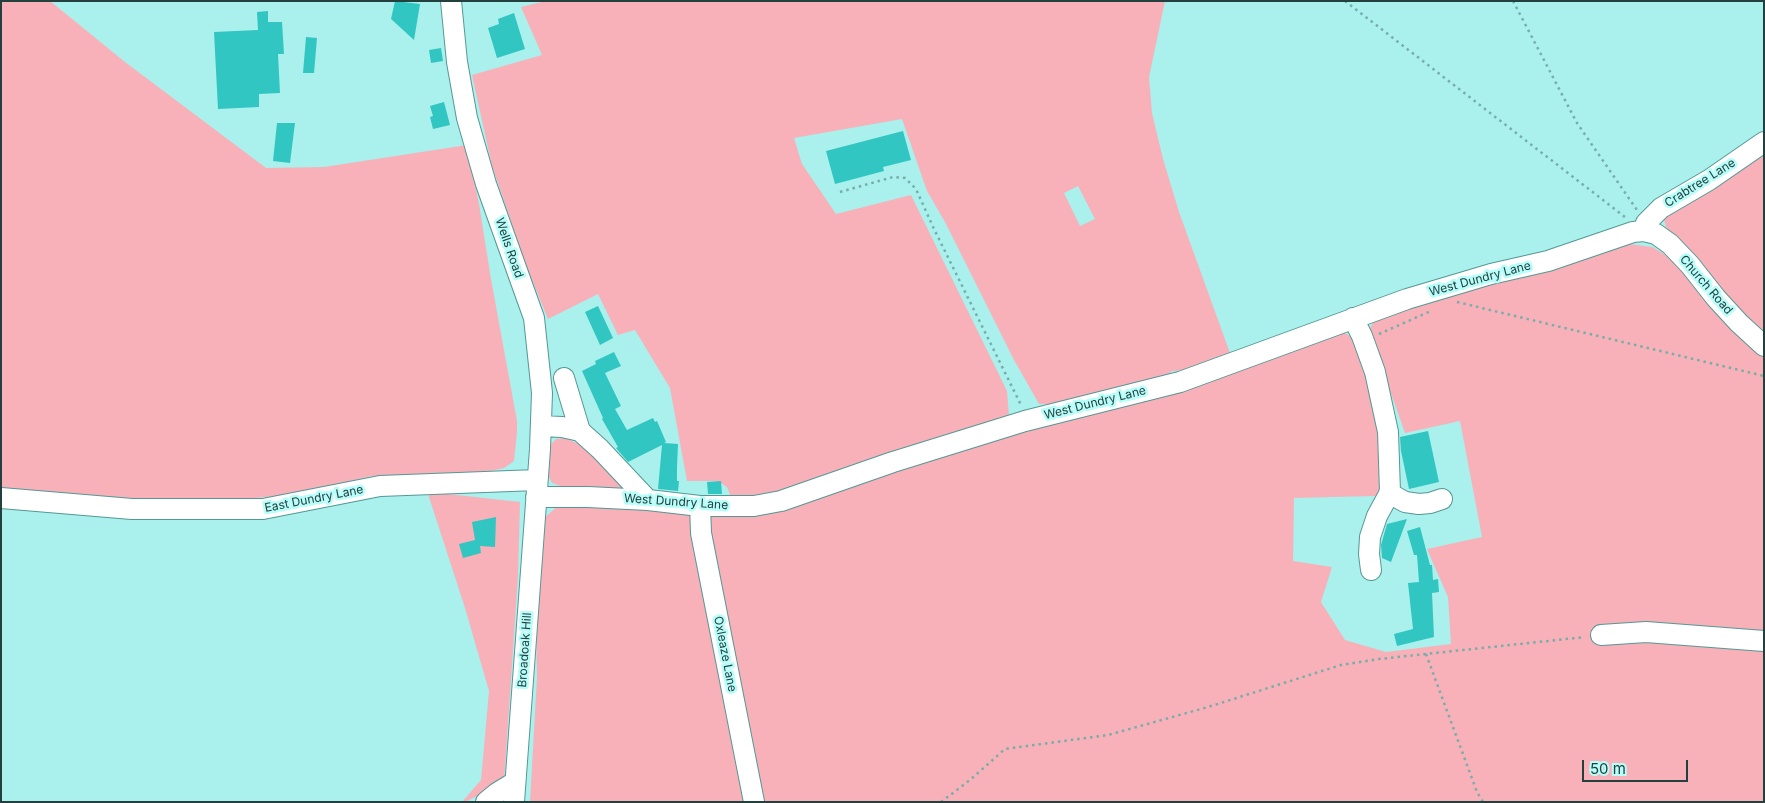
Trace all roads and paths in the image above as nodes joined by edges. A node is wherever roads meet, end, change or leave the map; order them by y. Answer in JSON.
{"nodes":[{"id":1,"x":452,"y":1,"type":"edge"},
{"id":2,"x":1345,"y":1,"type":"edge"},
{"id":3,"x":1513,"y":1,"type":"edge"},
{"id":4,"x":1764,"y":142,"type":"edge"},
{"id":5,"x":840,"y":192,"type":"dead end"},
{"id":6,"x":1645,"y":227,"type":"junction"},
{"id":7,"x":1452,"y":301,"type":"dead end"},
{"id":8,"x":1434,"y":309,"type":"dead end"},
{"id":9,"x":1353,"y":318,"type":"junction"},
{"id":10,"x":1364,"y":340,"type":"junction"},
{"id":11,"x":1764,"y":346,"type":"edge"},
{"id":12,"x":1764,"y":376,"type":"edge"},
{"id":13,"x":564,"y":378,"type":"dead end"},
{"id":14,"x":1026,"y":421,"type":"junction"},
{"id":15,"x":541,"y":426,"type":"junction"},
{"id":16,"x":580,"y":431,"type":"junction"},
{"id":17,"x":536,"y":489,"type":"junction"},
{"id":18,"x":1389,"y":493,"type":"junction"},
{"id":19,"x":1,"y":498,"type":"edge"},
{"id":20,"x":1442,"y":499,"type":"dead end"},
{"id":21,"x":648,"y":500,"type":"junction"},
{"id":22,"x":700,"y":506,"type":"junction"},
{"id":23,"x":1371,"y":570,"type":"dead end"},
{"id":24,"x":1602,"y":635,"type":"joint"},
{"id":25,"x":1764,"y":641,"type":"edge"},
{"id":26,"x":1426,"y":654,"type":"junction"},
{"id":27,"x":515,"y":782,"type":"junction"},
{"id":28,"x":486,"y":802,"type":"edge"},
{"id":29,"x":514,"y":802,"type":"edge"},
{"id":30,"x":754,"y":802,"type":"edge"},
{"id":31,"x":941,"y":802,"type":"edge"},
{"id":32,"x":1483,"y":802,"type":"edge"}],
"edges":[{"from":1,"to":15,"type":"street","name":"Wells Road"},
{"from":2,"to":6,"type":"path"},
{"from":3,"to":6,"type":"path"},
{"from":4,"to":6,"type":"street","name":"Crabtree Lane"},
{"from":5,"to":14,"type":"path"},
{"from":6,"to":9,"type":"street","name":"West Dundry Lane"},
{"from":6,"to":11,"type":"street","name":"Church Road"},
{"from":7,"to":12,"type":"path"},
{"from":8,"to":10,"type":"path"},
{"from":9,"to":10,"type":"street"},
{"from":9,"to":14,"type":"street","name":"West Dundry Lane"},
{"from":10,"to":18,"type":"street"},
{"from":13,"to":16,"type":"street"},
{"from":14,"to":22,"type":"street","name":"West Dundry Lane"},
{"from":15,"to":16,"type":"street"},
{"from":15,"to":17,"type":"street","name":"Wells Road"},
{"from":16,"to":21,"type":"street"},
{"from":17,"to":19,"type":"street","name":"East Dundry Lane"},
{"from":17,"to":21,"type":"street","name":"West Dundry Lane"},
{"from":17,"to":27,"type":"street","name":"Broadoak Hill"},
{"from":18,"to":20,"type":"street"},
{"from":18,"to":23,"type":"street"},
{"from":21,"to":22,"type":"street","name":"West Dundry Lane"},
{"from":22,"to":30,"type":"street","name":"Oxleaze Lane"},
{"from":24,"to":25,"type":"street"},
{"from":24,"to":26,"type":"path"},
{"from":26,"to":31,"type":"path"},
{"from":26,"to":32,"type":"path"},
{"from":27,"to":28,"type":"street"},
{"from":27,"to":29,"type":"street","name":"Broadoak Hill"}]}
